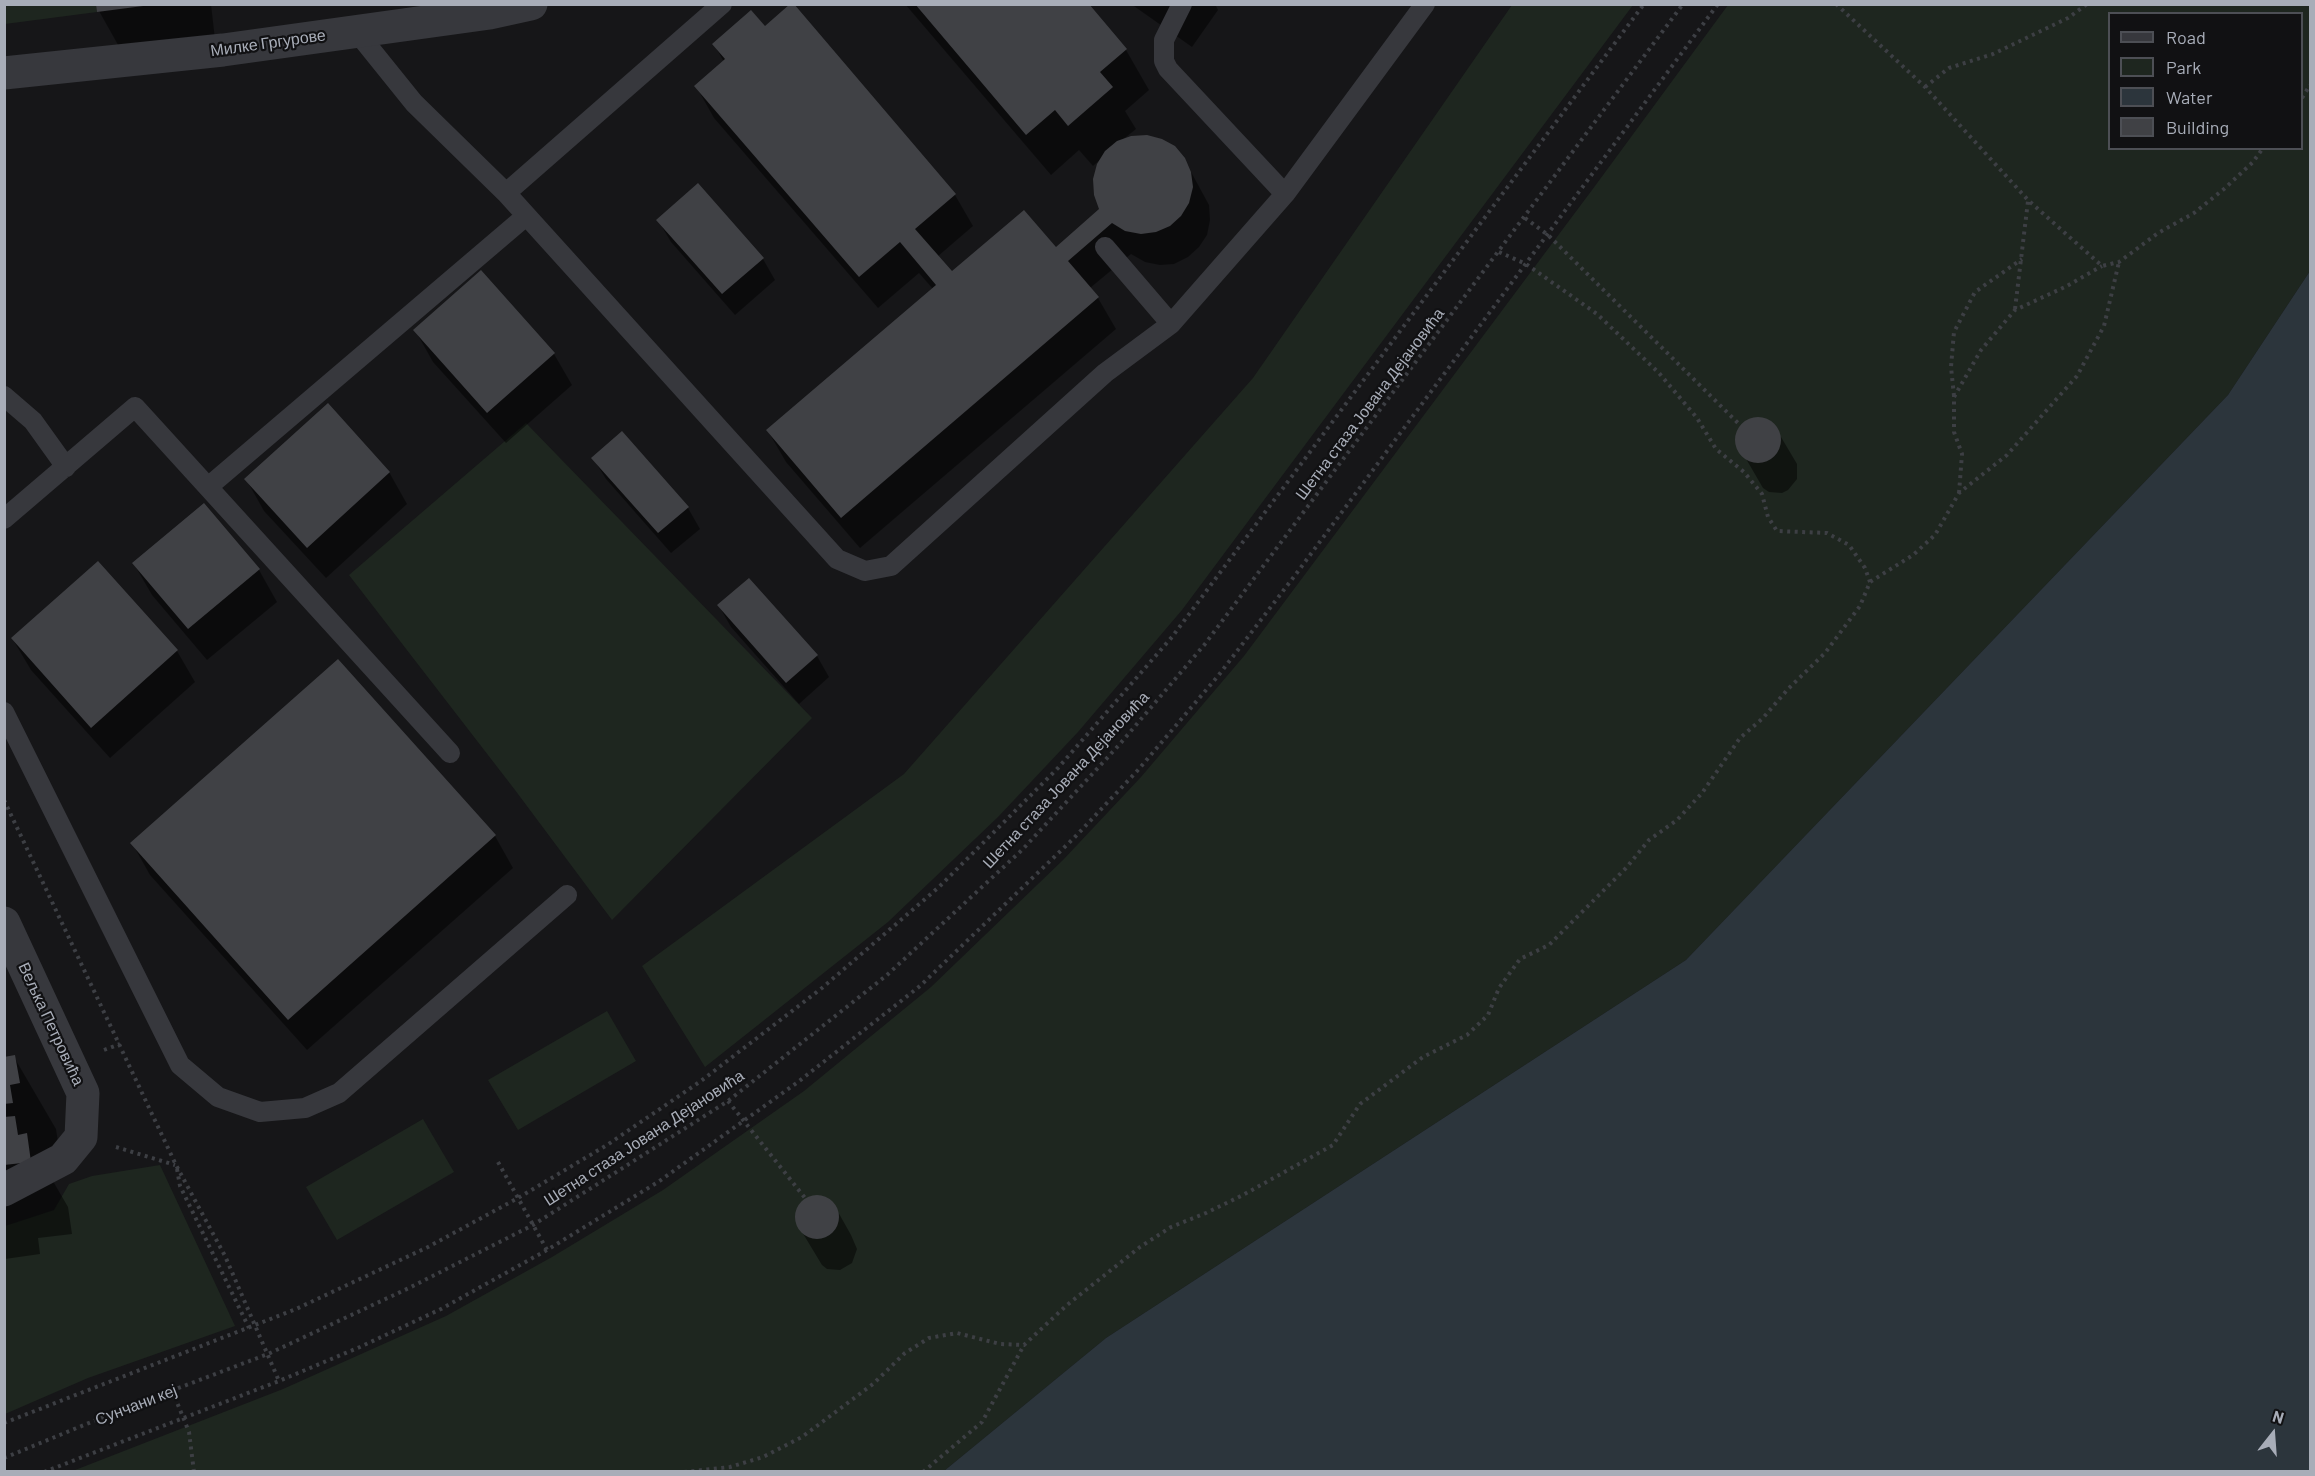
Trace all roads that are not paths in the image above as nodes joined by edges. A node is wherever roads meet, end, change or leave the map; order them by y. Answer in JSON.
{"nodes":[{"id":1,"x":531,"y":4,"type":"edge"},
{"id":2,"x":722,"y":4,"type":"edge"},
{"id":3,"x":1182,"y":4,"type":"edge"},
{"id":4,"x":1425,"y":4,"type":"edge"},
{"id":5,"x":356,"y":31,"type":"junction"},
{"id":6,"x":4,"y":73,"type":"edge"},
{"id":7,"x":506,"y":193,"type":"junction"},
{"id":8,"x":1285,"y":194,"type":"junction"},
{"id":9,"x":526,"y":216,"type":"junction"},
{"id":10,"x":1105,"y":247,"type":"dead end"},
{"id":11,"x":1171,"y":324,"type":"junction"},
{"id":12,"x":4,"y":396,"type":"edge"},
{"id":13,"x":66,"y":467,"type":"junction"},
{"id":14,"x":208,"y":487,"type":"junction"},
{"id":15,"x":4,"y":519,"type":"edge"},
{"id":16,"x":4,"y":712,"type":"edge"},
{"id":17,"x":450,"y":753,"type":"dead end"},
{"id":18,"x":567,"y":895,"type":"dead end"},
{"id":19,"x":4,"y":923,"type":"edge"},
{"id":20,"x":4,"y":1190,"type":"edge"}],
"edges":[{"from":1,"to":5,"type":"street","name":"Милке Гргурове"},
{"from":2,"to":7,"type":"lane"},
{"from":3,"to":8,"type":"lane"},
{"from":4,"to":8,"type":"lane"},
{"from":5,"to":6,"type":"street","name":"Милке Гргурове"},
{"from":5,"to":7,"type":"lane"},
{"from":7,"to":9,"type":"lane"},
{"from":8,"to":11,"type":"lane"},
{"from":9,"to":11,"type":"lane"},
{"from":9,"to":14,"type":"lane"},
{"from":10,"to":11,"type":"lane"},
{"from":12,"to":13,"type":"lane"},
{"from":13,"to":14,"type":"lane"},
{"from":13,"to":15,"type":"lane"},
{"from":14,"to":17,"type":"lane"},
{"from":16,"to":18,"type":"lane"},
{"from":19,"to":20,"type":"street","name":"Вељка Петровића"}]}
